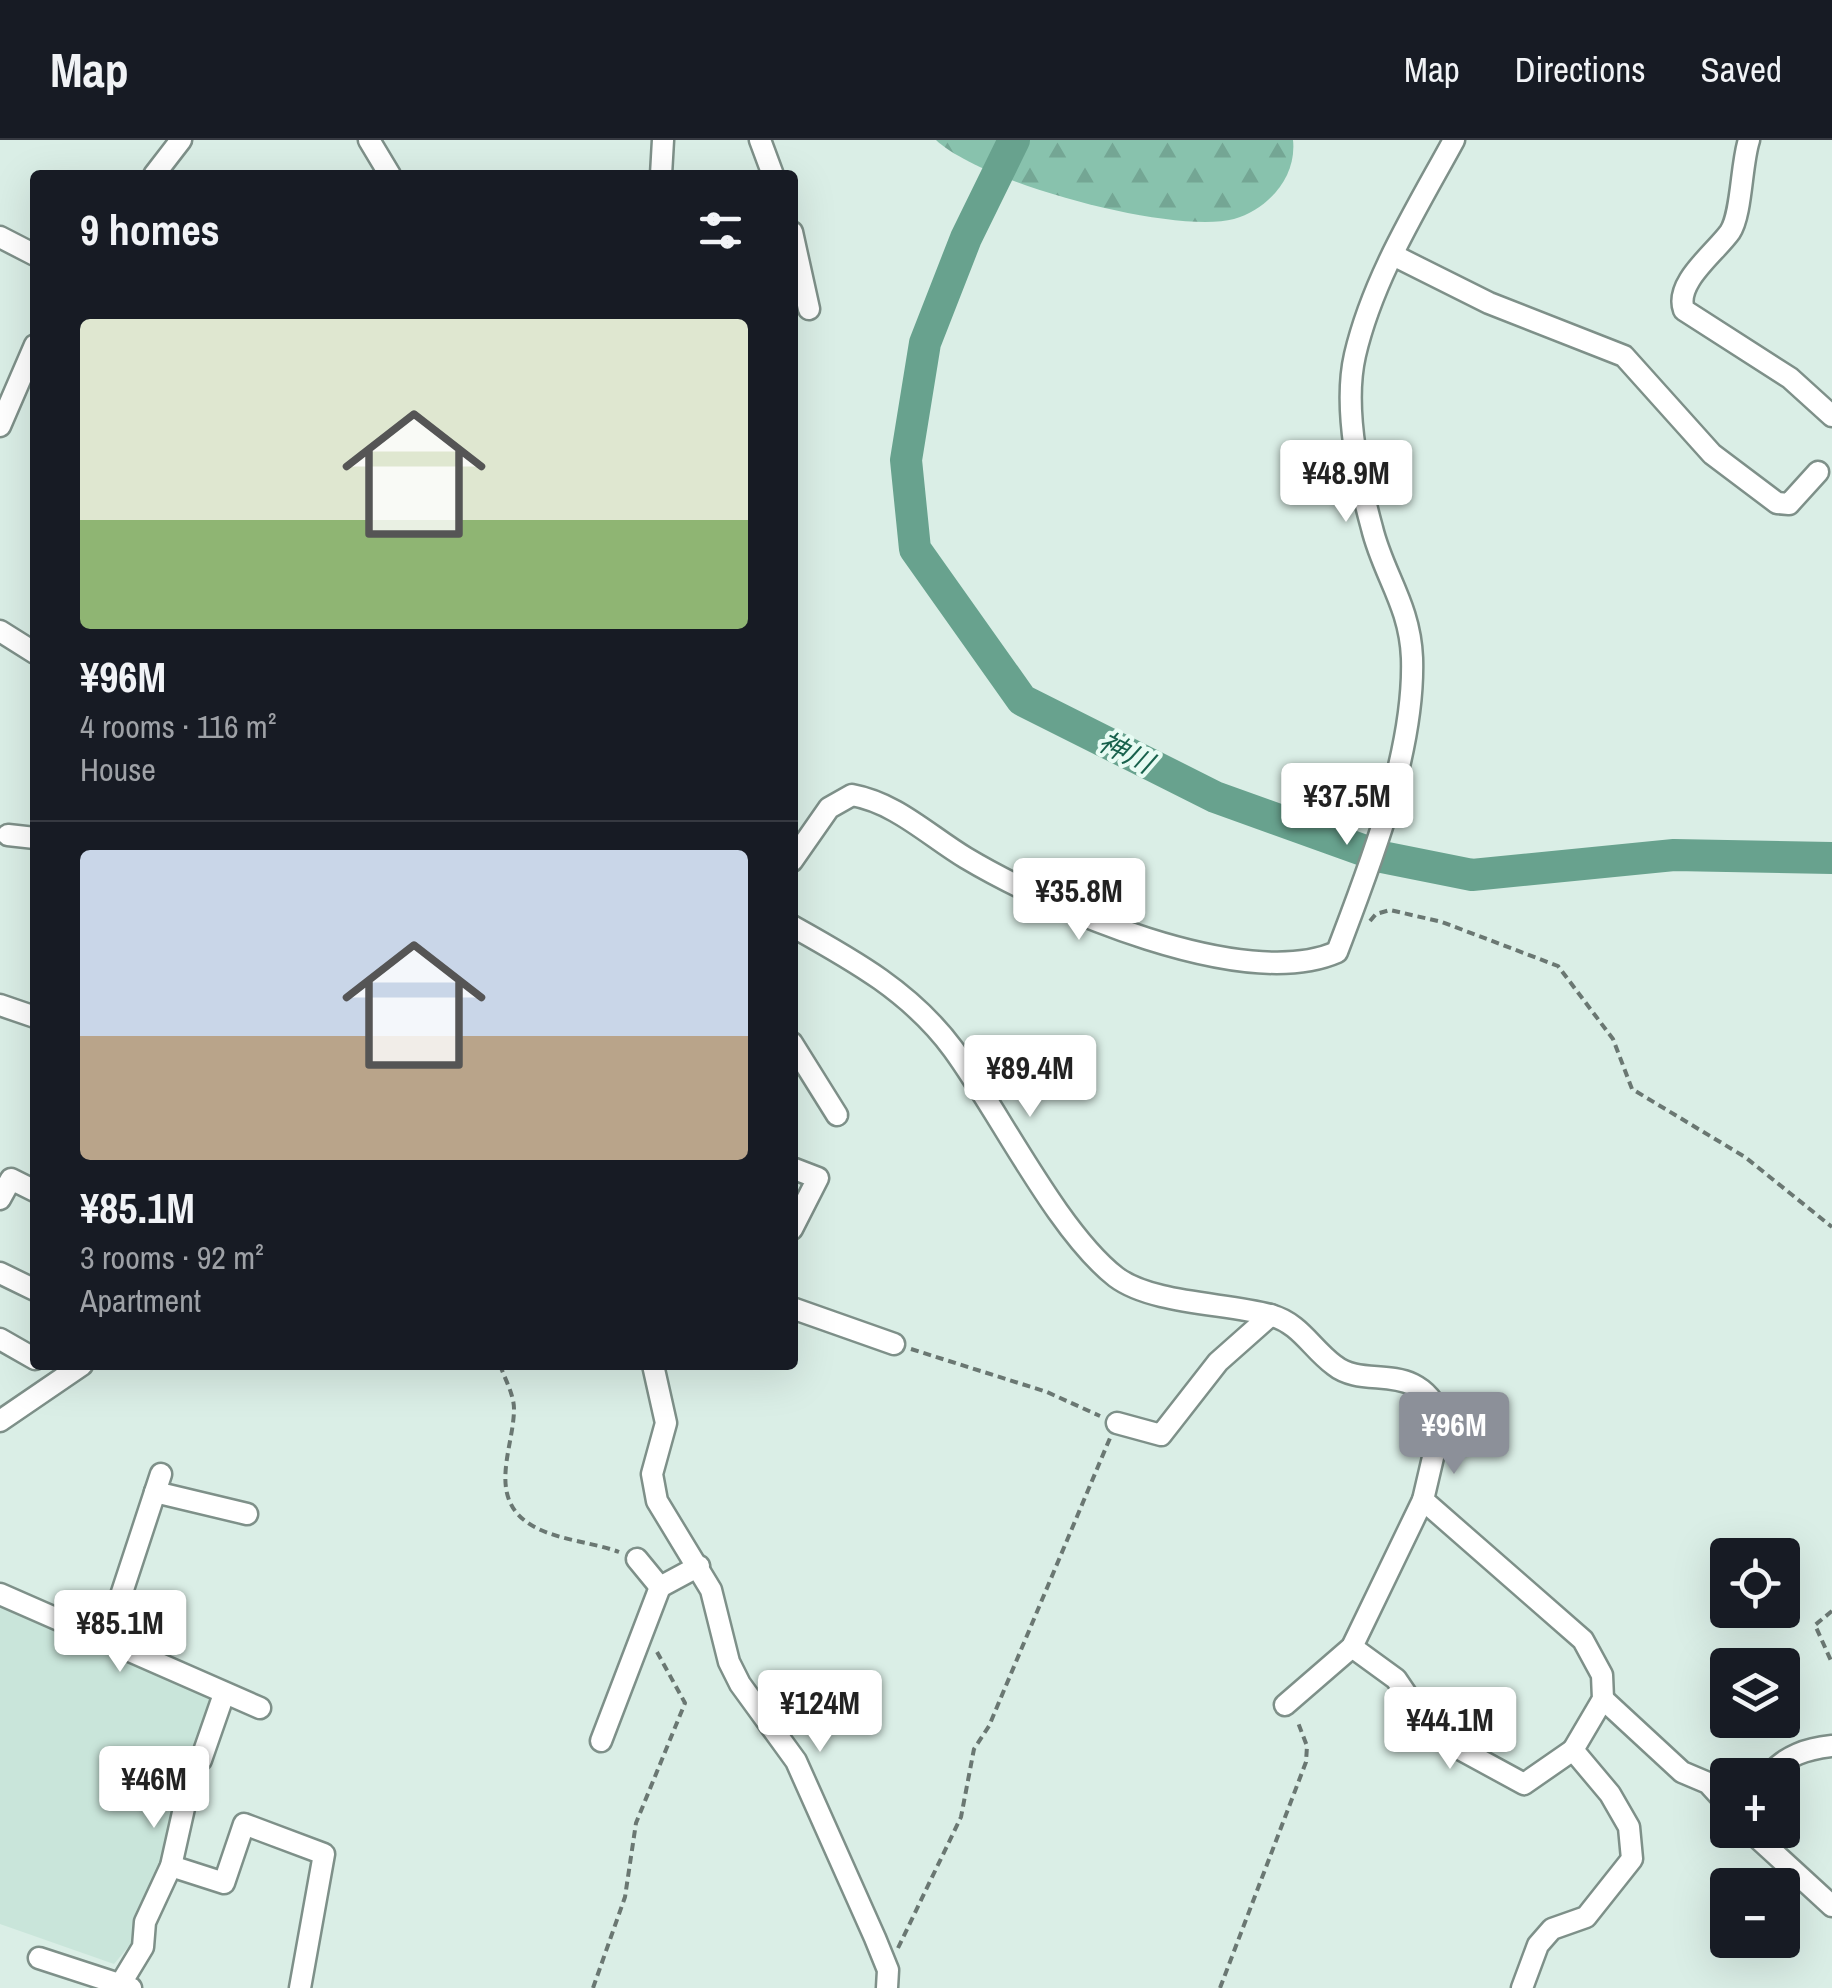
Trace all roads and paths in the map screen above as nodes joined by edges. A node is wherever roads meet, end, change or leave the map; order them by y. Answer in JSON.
{"nodes":[{"id":1,"x":181,"y":140,"type":"edge"},
{"id":2,"x":370,"y":140,"type":"edge"},
{"id":3,"x":663,"y":140,"type":"edge"},
{"id":4,"x":760,"y":140,"type":"edge"},
{"id":5,"x":1454,"y":140,"type":"edge"},
{"id":6,"x":1750,"y":140,"type":"edge"},
{"id":7,"x":158,"y":170,"type":"edge"},
{"id":8,"x":387,"y":170,"type":"edge"},
{"id":9,"x":661,"y":170,"type":"edge"},
{"id":10,"x":772,"y":170,"type":"edge"},
{"id":11,"x":0,"y":237,"type":"edge"},
{"id":12,"x":30,"y":252,"type":"edge"},
{"id":13,"x":1393,"y":255,"type":"junction"},
{"id":14,"x":798,"y":258,"type":"edge"},
{"id":15,"x":810,"y":309,"type":"dead end"},
{"id":16,"x":30,"y":357,"type":"edge"},
{"id":17,"x":1832,"y":416,"type":"edge"},
{"id":18,"x":0,"y":426,"type":"edge"},
{"id":19,"x":1818,"y":472,"type":"dead end"},
{"id":20,"x":0,"y":631,"type":"edge"},
{"id":21,"x":30,"y":649,"type":"edge"},
{"id":22,"x":8,"y":834,"type":"dead end"},
{"id":23,"x":30,"y":837,"type":"edge"},
{"id":24,"x":798,"y":852,"type":"edge"},
{"id":25,"x":1366,"y":928,"type":"dead end"},
{"id":26,"x":798,"y":929,"type":"edge"},
{"id":27,"x":0,"y":1005,"type":"edge"},
{"id":28,"x":30,"y":1016,"type":"edge"},
{"id":29,"x":798,"y":1053,"type":"edge"},
{"id":30,"x":837,"y":1115,"type":"dead end"},
{"id":31,"x":798,"y":1170,"type":"edge"},
{"id":32,"x":30,"y":1188,"type":"edge"},
{"id":33,"x":0,"y":1198,"type":"edge"},
{"id":34,"x":798,"y":1217,"type":"edge"},
{"id":35,"x":1832,"y":1227,"type":"edge"},
{"id":36,"x":0,"y":1273,"type":"edge"},
{"id":37,"x":30,"y":1288,"type":"edge"},
{"id":38,"x":798,"y":1310,"type":"edge"},
{"id":39,"x":1272,"y":1315,"type":"junction"},
{"id":40,"x":0,"y":1339,"type":"edge"},
{"id":41,"x":894,"y":1344,"type":"joint"},
{"id":42,"x":30,"y":1355,"type":"edge"},
{"id":43,"x":74,"y":1370,"type":"edge"},
{"id":44,"x":502,"y":1370,"type":"edge"},
{"id":45,"x":653,"y":1370,"type":"edge"},
{"id":46,"x":0,"y":1420,"type":"edge"},
{"id":47,"x":1117,"y":1424,"type":"junction"},
{"id":48,"x":1423,"y":1500,"type":"junction"},
{"id":49,"x":247,"y":1514,"type":"dead end"},
{"id":50,"x":638,"y":1560,"type":"joint"},
{"id":51,"x":699,"y":1566,"type":"junction"},
{"id":52,"x":660,"y":1587,"type":"junction"},
{"id":53,"x":0,"y":1594,"type":"edge"},
{"id":54,"x":1832,"y":1611,"type":"edge"},
{"id":55,"x":644,"y":1630,"type":"junction"},
{"id":56,"x":106,"y":1641,"type":"junction"},
{"id":57,"x":1352,"y":1647,"type":"junction"},
{"id":58,"x":1832,"y":1663,"type":"edge"},
{"id":59,"x":224,"y":1694,"type":"junction"},
{"id":60,"x":1603,"y":1699,"type":"junction"},
{"id":61,"x":1284,"y":1705,"type":"joint"},
{"id":62,"x":260,"y":1708,"type":"dead end"},
{"id":63,"x":600,"y":1742,"type":"dead end"},
{"id":64,"x":1832,"y":1746,"type":"edge"},
{"id":65,"x":1572,"y":1750,"type":"junction"},
{"id":66,"x":1788,"y":1758,"type":"edge"},
{"id":67,"x":1710,"y":1785,"type":"edge"},
{"id":68,"x":1769,"y":1848,"type":"edge"},
{"id":69,"x":172,"y":1866,"type":"junction"},
{"id":70,"x":1832,"y":1906,"type":"edge"},
{"id":71,"x":39,"y":1958,"type":"dead end"},
{"id":72,"x":887,"y":1979,"type":"edge"},
{"id":73,"x":126,"y":1986,"type":"edge"},
{"id":74,"x":300,"y":1988,"type":"edge"},
{"id":75,"x":593,"y":1988,"type":"edge"},
{"id":76,"x":1220,"y":1988,"type":"edge"},
{"id":77,"x":1522,"y":1988,"type":"edge"}],
"edges":[{"from":1,"to":7,"type":"street"},
{"from":2,"to":8,"type":"street"},
{"from":3,"to":9,"type":"street"},
{"from":4,"to":10,"type":"street"},
{"from":5,"to":13,"type":"street"},
{"from":6,"to":17,"type":"street"},
{"from":11,"to":12,"type":"street"},
{"from":13,"to":19,"type":"street"},
{"from":13,"to":24,"type":"street"},
{"from":14,"to":15,"type":"street"},
{"from":16,"to":18,"type":"street"},
{"from":20,"to":21,"type":"street"},
{"from":22,"to":23,"type":"street"},
{"from":25,"to":35,"type":"path"},
{"from":26,"to":39,"type":"street"},
{"from":27,"to":28,"type":"street"},
{"from":29,"to":30,"type":"street"},
{"from":31,"to":34,"type":"street"},
{"from":32,"to":33,"type":"street"},
{"from":36,"to":37,"type":"street"},
{"from":38,"to":41,"type":"street"},
{"from":39,"to":47,"type":"street"},
{"from":39,"to":48,"type":"street"},
{"from":40,"to":42,"type":"street"},
{"from":41,"to":47,"type":"path"},
{"from":43,"to":46,"type":"street"},
{"from":44,"to":50,"type":"path"},
{"from":45,"to":51,"type":"street"},
{"from":47,"to":72,"type":"path"},
{"from":48,"to":57,"type":"street"},
{"from":48,"to":60,"type":"street"},
{"from":49,"to":56,"type":"street"},
{"from":50,"to":52,"type":"street"},
{"from":51,"to":52,"type":"street"},
{"from":51,"to":72,"type":"street"},
{"from":52,"to":55,"type":"street"},
{"from":53,"to":56,"type":"street"},
{"from":54,"to":58,"type":"path"},
{"from":55,"to":63,"type":"street"},
{"from":55,"to":75,"type":"path"},
{"from":56,"to":59,"type":"street"},
{"from":57,"to":61,"type":"street"},
{"from":57,"to":65,"type":"street"},
{"from":59,"to":62,"type":"street"},
{"from":59,"to":69,"type":"street"},
{"from":60,"to":65,"type":"street"},
{"from":60,"to":67,"type":"street"},
{"from":61,"to":76,"type":"path"},
{"from":64,"to":66,"type":"street"},
{"from":65,"to":77,"type":"street"},
{"from":68,"to":70,"type":"street"},
{"from":69,"to":73,"type":"street"},
{"from":69,"to":74,"type":"street"},
{"from":71,"to":73,"type":"street"}]}
